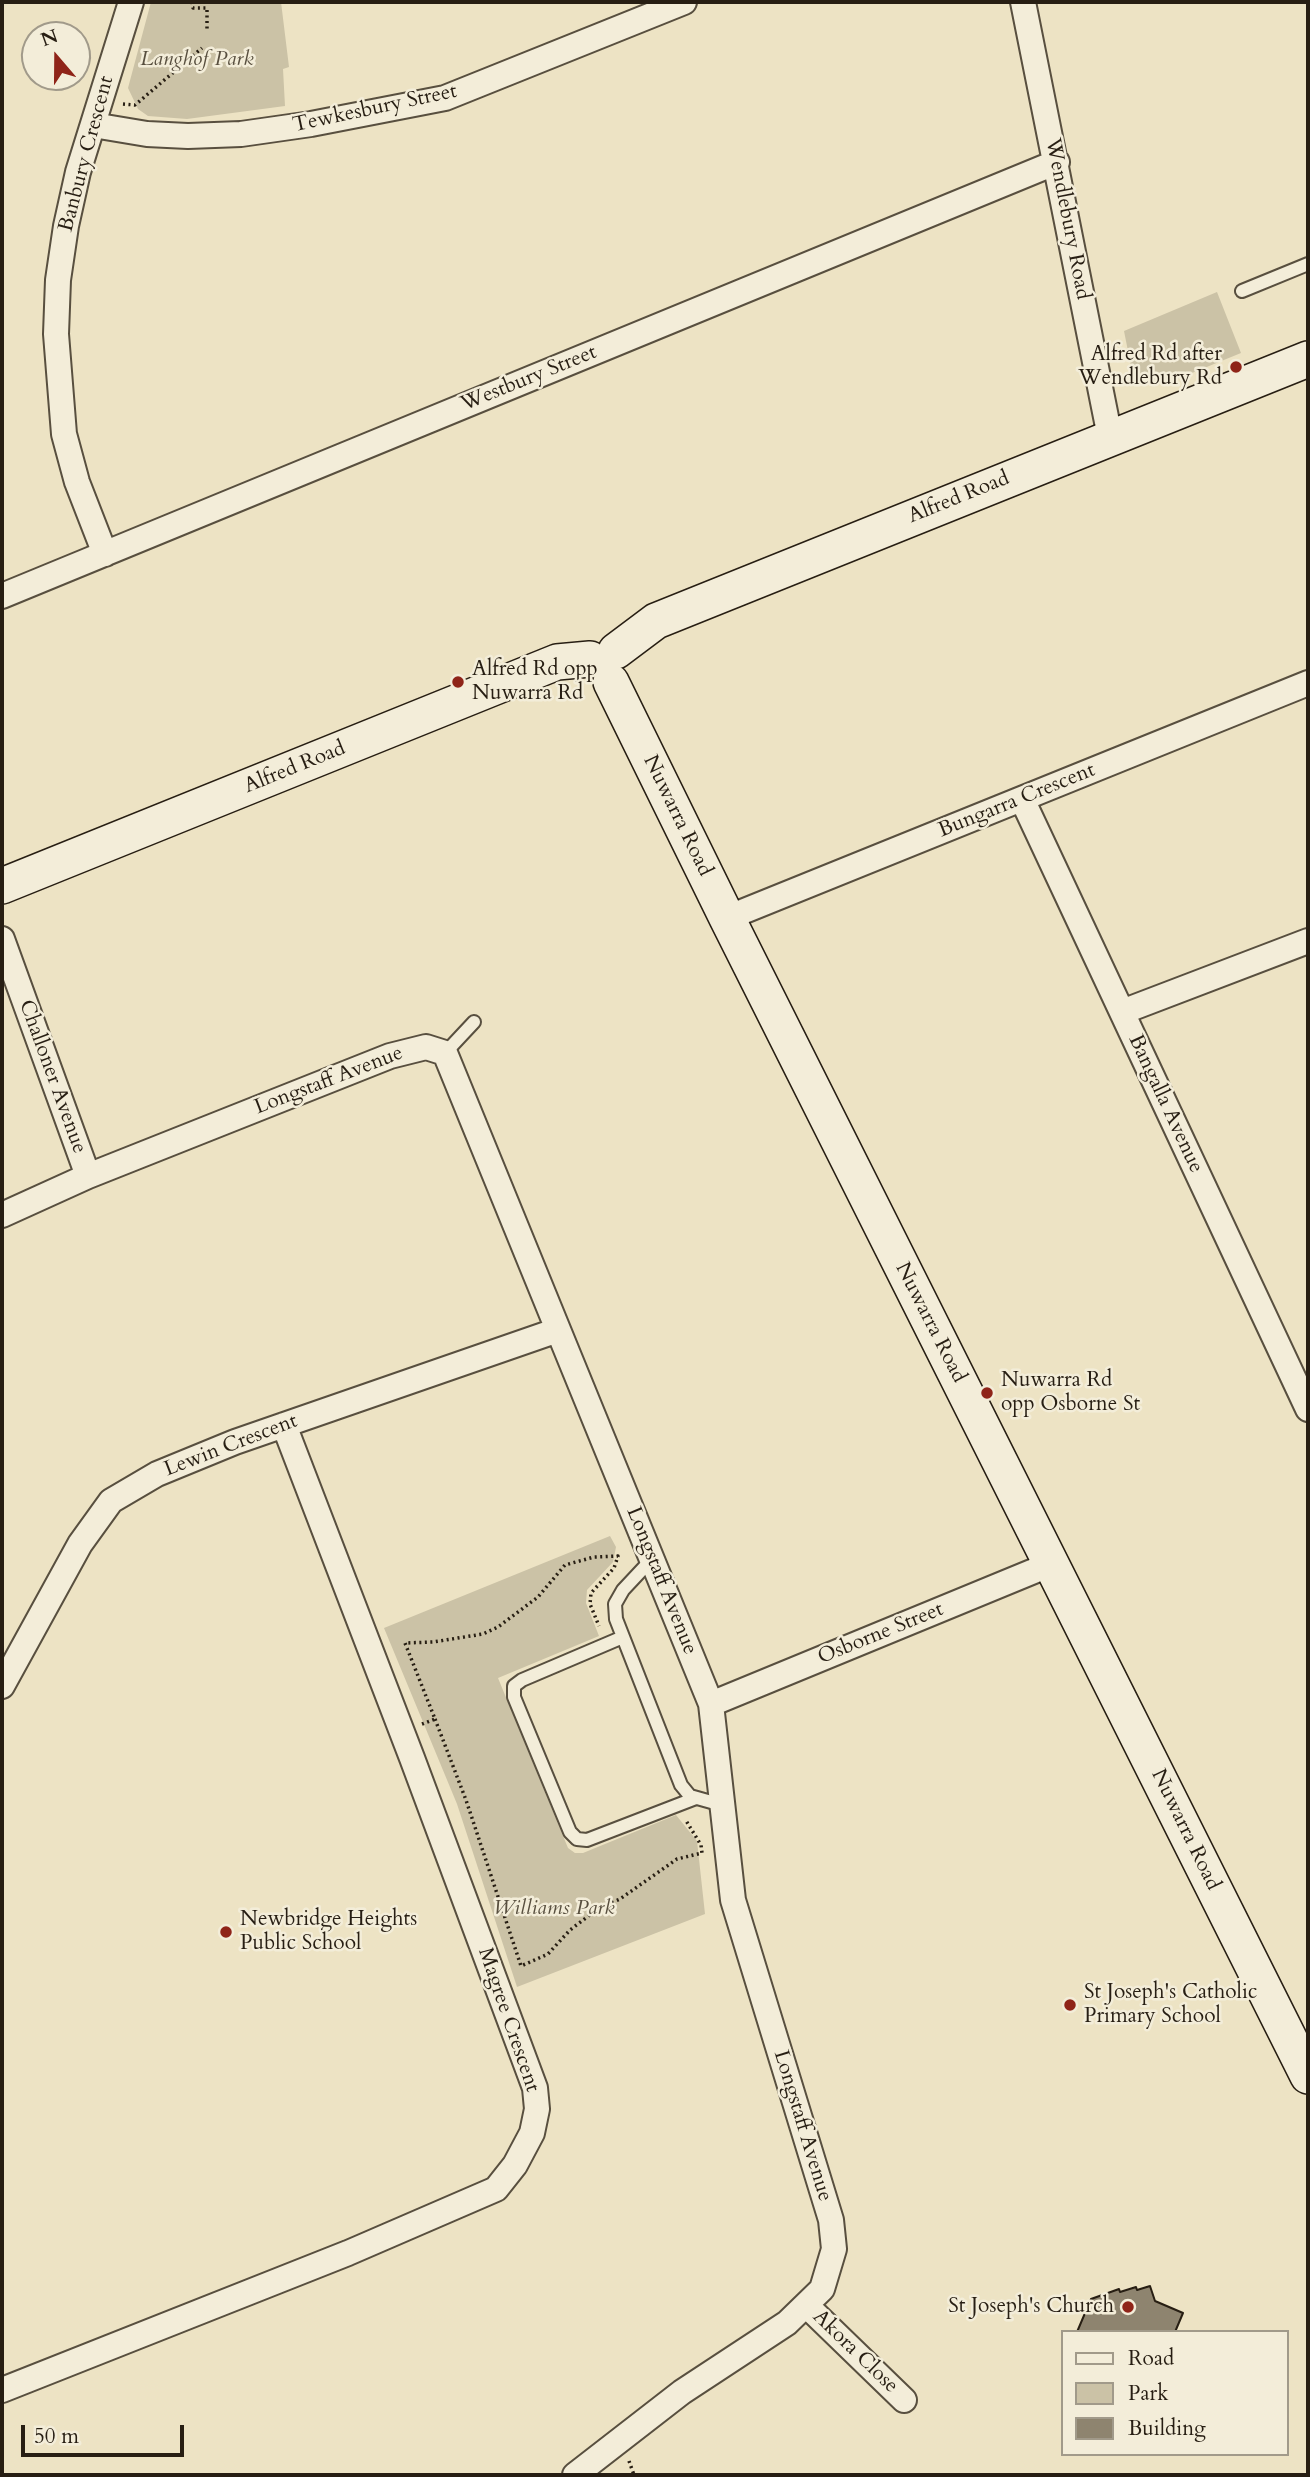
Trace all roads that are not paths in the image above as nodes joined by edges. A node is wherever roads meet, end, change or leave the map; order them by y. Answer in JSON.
{"nodes":[{"id":1,"x":131,"y":2,"type":"edge"},
{"id":2,"x":684,"y":2,"type":"edge"},
{"id":3,"x":1023,"y":2,"type":"edge"},
{"id":4,"x":96,"y":114,"type":"junction"},
{"id":5,"x":1057,"y":162,"type":"junction"},
{"id":6,"x":1308,"y":264,"type":"edge"},
{"id":7,"x":1242,"y":291,"type":"dead end"},
{"id":8,"x":1308,"y":359,"type":"edge"},
{"id":9,"x":1110,"y":437,"type":"junction"},
{"id":10,"x":104,"y":554,"type":"junction"},
{"id":11,"x":2,"y":596,"type":"edge"},
{"id":12,"x":606,"y":664,"type":"junction"},
{"id":13,"x":1308,"y":683,"type":"edge"},
{"id":14,"x":1022,"y":799,"type":"junction"},
{"id":15,"x":2,"y":887,"type":"edge"},
{"id":16,"x":727,"y":918,"type":"junction"},
{"id":17,"x":2,"y":939,"type":"edge"},
{"id":18,"x":1308,"y":941,"type":"edge"},
{"id":19,"x":1122,"y":1012,"type":"junction"},
{"id":20,"x":474,"y":1022,"type":"dead end"},
{"id":21,"x":445,"y":1053,"type":"junction"},
{"id":22,"x":88,"y":1176,"type":"junction"},
{"id":23,"x":2,"y":1215,"type":"edge"},
{"id":24,"x":558,"y":1330,"type":"junction"},
{"id":25,"x":1308,"y":1409,"type":"edge"},
{"id":26,"x":284,"y":1425,"type":"junction"},
{"id":27,"x":652,"y":1559,"type":"junction"},
{"id":28,"x":1051,"y":1564,"type":"junction"},
{"id":29,"x":623,"y":1637,"type":"junction"},
{"id":30,"x":2,"y":1686,"type":"edge"},
{"id":31,"x":711,"y":1704,"type":"junction"},
{"id":32,"x":696,"y":1798,"type":"junction"},
{"id":33,"x":722,"y":1805,"type":"junction"},
{"id":34,"x":1308,"y":2076,"type":"edge"},
{"id":35,"x":806,"y":2305,"type":"junction"},
{"id":36,"x":2,"y":2390,"type":"edge"},
{"id":37,"x":904,"y":2400,"type":"dead end"},
{"id":38,"x":575,"y":2475,"type":"edge"}],
"edges":[{"from":1,"to":4,"type":"street","name":"Banbury Crescent"},
{"from":2,"to":4,"type":"street","name":"Tewkesbury Street"},
{"from":3,"to":5,"type":"street","name":"Wendlebury Road"},
{"from":4,"to":10,"type":"street","name":"Banbury Crescent"},
{"from":5,"to":9,"type":"street","name":"Wendlebury Road"},
{"from":5,"to":10,"type":"street","name":"Westbury Street"},
{"from":6,"to":7,"type":"lane"},
{"from":8,"to":9,"type":"street","name":"Alfred Road"},
{"from":9,"to":12,"type":"street","name":"Alfred Road"},
{"from":10,"to":11,"type":"street","name":"Westbury Street"},
{"from":12,"to":15,"type":"street","name":"Alfred Road"},
{"from":12,"to":16,"type":"street","name":"Nuwarra Road"},
{"from":13,"to":14,"type":"street","name":"Bungarra Crescent"},
{"from":14,"to":16,"type":"street","name":"Bungarra Crescent"},
{"from":14,"to":19,"type":"street","name":"Bangalla Avenue"},
{"from":16,"to":28,"type":"street","name":"Nuwarra Road"},
{"from":17,"to":22,"type":"street","name":"Challoner Avenue"},
{"from":18,"to":19,"type":"street"},
{"from":19,"to":25,"type":"street","name":"Bangalla Avenue"},
{"from":20,"to":21,"type":"lane"},
{"from":21,"to":22,"type":"street","name":"Longstaff Avenue"},
{"from":21,"to":24,"type":"street","name":"Longstaff Avenue"},
{"from":22,"to":23,"type":"street","name":"Longstaff Avenue"},
{"from":24,"to":26,"type":"street","name":"Lewin Crescent"},
{"from":24,"to":27,"type":"street","name":"Longstaff Avenue"},
{"from":26,"to":30,"type":"street","name":"Lewin Crescent"},
{"from":26,"to":36,"type":"street","name":"Magree Crescent"},
{"from":27,"to":29,"type":"lane"},
{"from":27,"to":31,"type":"street","name":"Longstaff Avenue"},
{"from":28,"to":31,"type":"street","name":"Osborne Street"},
{"from":28,"to":34,"type":"street","name":"Nuwarra Road"},
{"from":29,"to":32,"type":"lane"},
{"from":29,"to":32,"type":"lane"},
{"from":31,"to":33,"type":"street","name":"Longstaff Avenue"},
{"from":32,"to":33,"type":"lane"},
{"from":33,"to":35,"type":"street","name":"Longstaff Avenue"},
{"from":35,"to":37,"type":"street","name":"Akora Close"},
{"from":35,"to":38,"type":"street","name":"Longstaff Avenue"}]}
